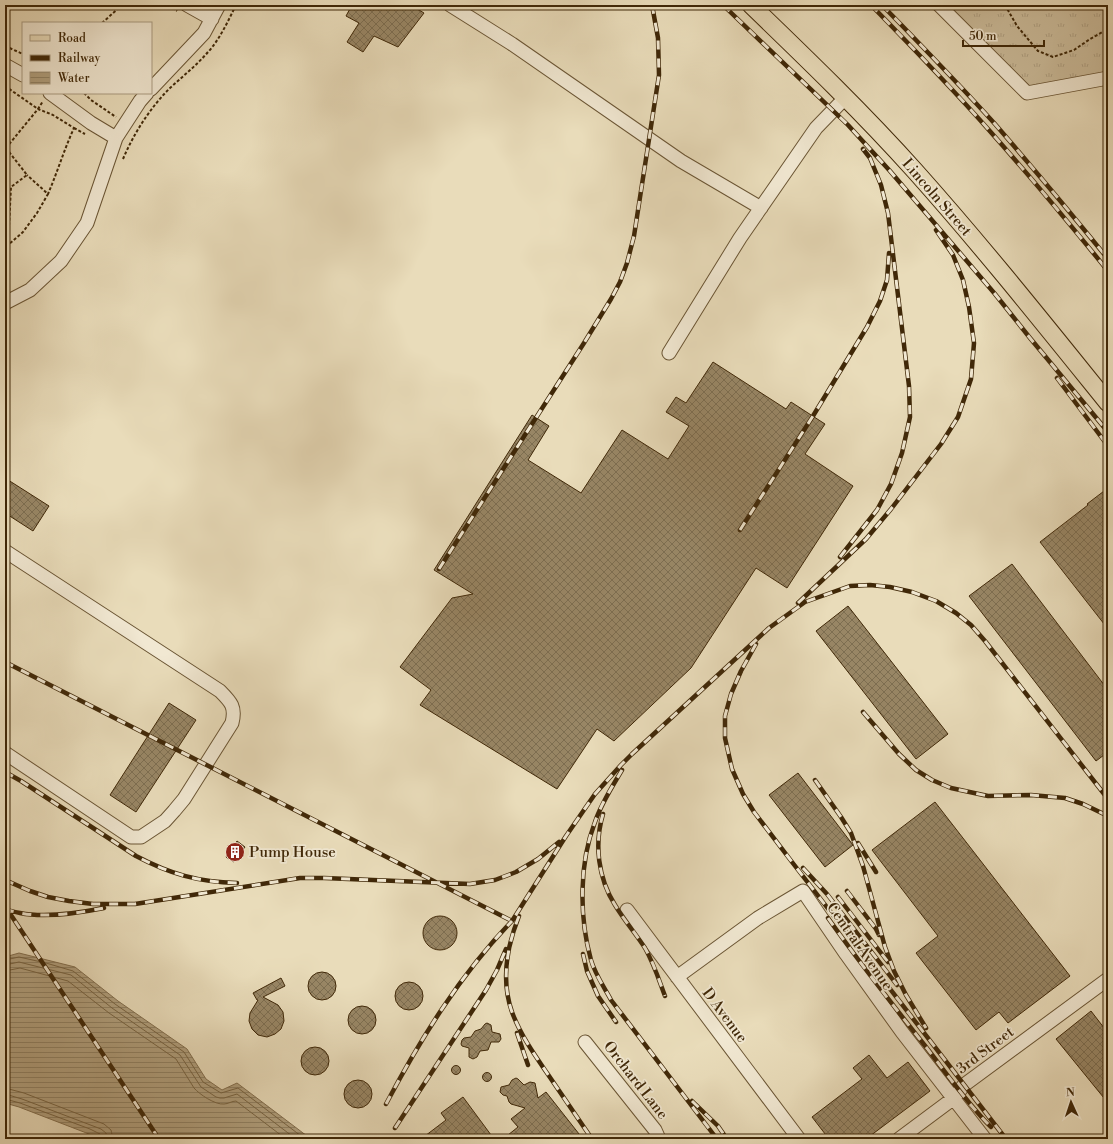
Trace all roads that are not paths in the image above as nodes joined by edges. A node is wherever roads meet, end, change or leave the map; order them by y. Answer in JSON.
{"nodes":[{"id":1,"x":187,"y":5,"type":"edge"},
{"id":2,"x":219,"y":5,"type":"edge"},
{"id":3,"x":450,"y":5,"type":"edge"},
{"id":4,"x":751,"y":5,"type":"edge"},
{"id":5,"x":939,"y":5,"type":"edge"},
{"id":6,"x":212,"y":19,"type":"junction"},
{"id":7,"x":5,"y":65,"type":"edge"},
{"id":8,"x":22,"y":74,"type":"edge"},
{"id":9,"x":1108,"y":78,"type":"edge"},
{"id":10,"x":152,"y":88,"type":"edge"},
{"id":11,"x":146,"y":94,"type":"edge"},
{"id":12,"x":47,"y":96,"type":"edge"},
{"id":13,"x":846,"y":97,"type":"junction"},
{"id":14,"x":116,"y":138,"type":"junction"},
{"id":15,"x":761,"y":208,"type":"junction"},
{"id":16,"x":5,"y":303,"type":"edge"},
{"id":17,"x":669,"y":353,"type":"dead end"},
{"id":18,"x":1108,"y":403,"type":"edge"},
{"id":19,"x":5,"y":551,"type":"edge"},
{"id":20,"x":5,"y":753,"type":"edge"},
{"id":21,"x":627,"y":910,"type":"dead end"},
{"id":22,"x":677,"y":977,"type":"junction"},
{"id":23,"x":1108,"y":979,"type":"edge"},
{"id":24,"x":586,"y":1042,"type":"dead end"},
{"id":25,"x":954,"y":1098,"type":"junction"},
{"id":26,"x":659,"y":1139,"type":"edge"},
{"id":27,"x":799,"y":1139,"type":"edge"},
{"id":28,"x":899,"y":1139,"type":"edge"},
{"id":29,"x":986,"y":1139,"type":"edge"}],
"edges":[{"from":1,"to":6,"type":"street"},
{"from":2,"to":6,"type":"street"},
{"from":3,"to":15,"type":"street"},
{"from":4,"to":13,"type":"main road","name":"Lincoln Street"},
{"from":5,"to":9,"type":"street"},
{"from":6,"to":10,"type":"street"},
{"from":7,"to":8,"type":"street"},
{"from":11,"to":14,"type":"street"},
{"from":12,"to":14,"type":"street"},
{"from":13,"to":15,"type":"street"},
{"from":13,"to":18,"type":"main road","name":"Lincoln Street"},
{"from":14,"to":16,"type":"street"},
{"from":15,"to":17,"type":"street"},
{"from":19,"to":20,"type":"street"},
{"from":21,"to":22,"type":"street","name":"D Avenue"},
{"from":22,"to":25,"type":"street","name":"Central Avenue"},
{"from":22,"to":27,"type":"street","name":"D Avenue"},
{"from":23,"to":25,"type":"street","name":"3rd Street"},
{"from":24,"to":26,"type":"street","name":"Orchard Lane"},
{"from":25,"to":28,"type":"street","name":"3rd Street"},
{"from":25,"to":29,"type":"street","name":"Central Avenue"}]}
